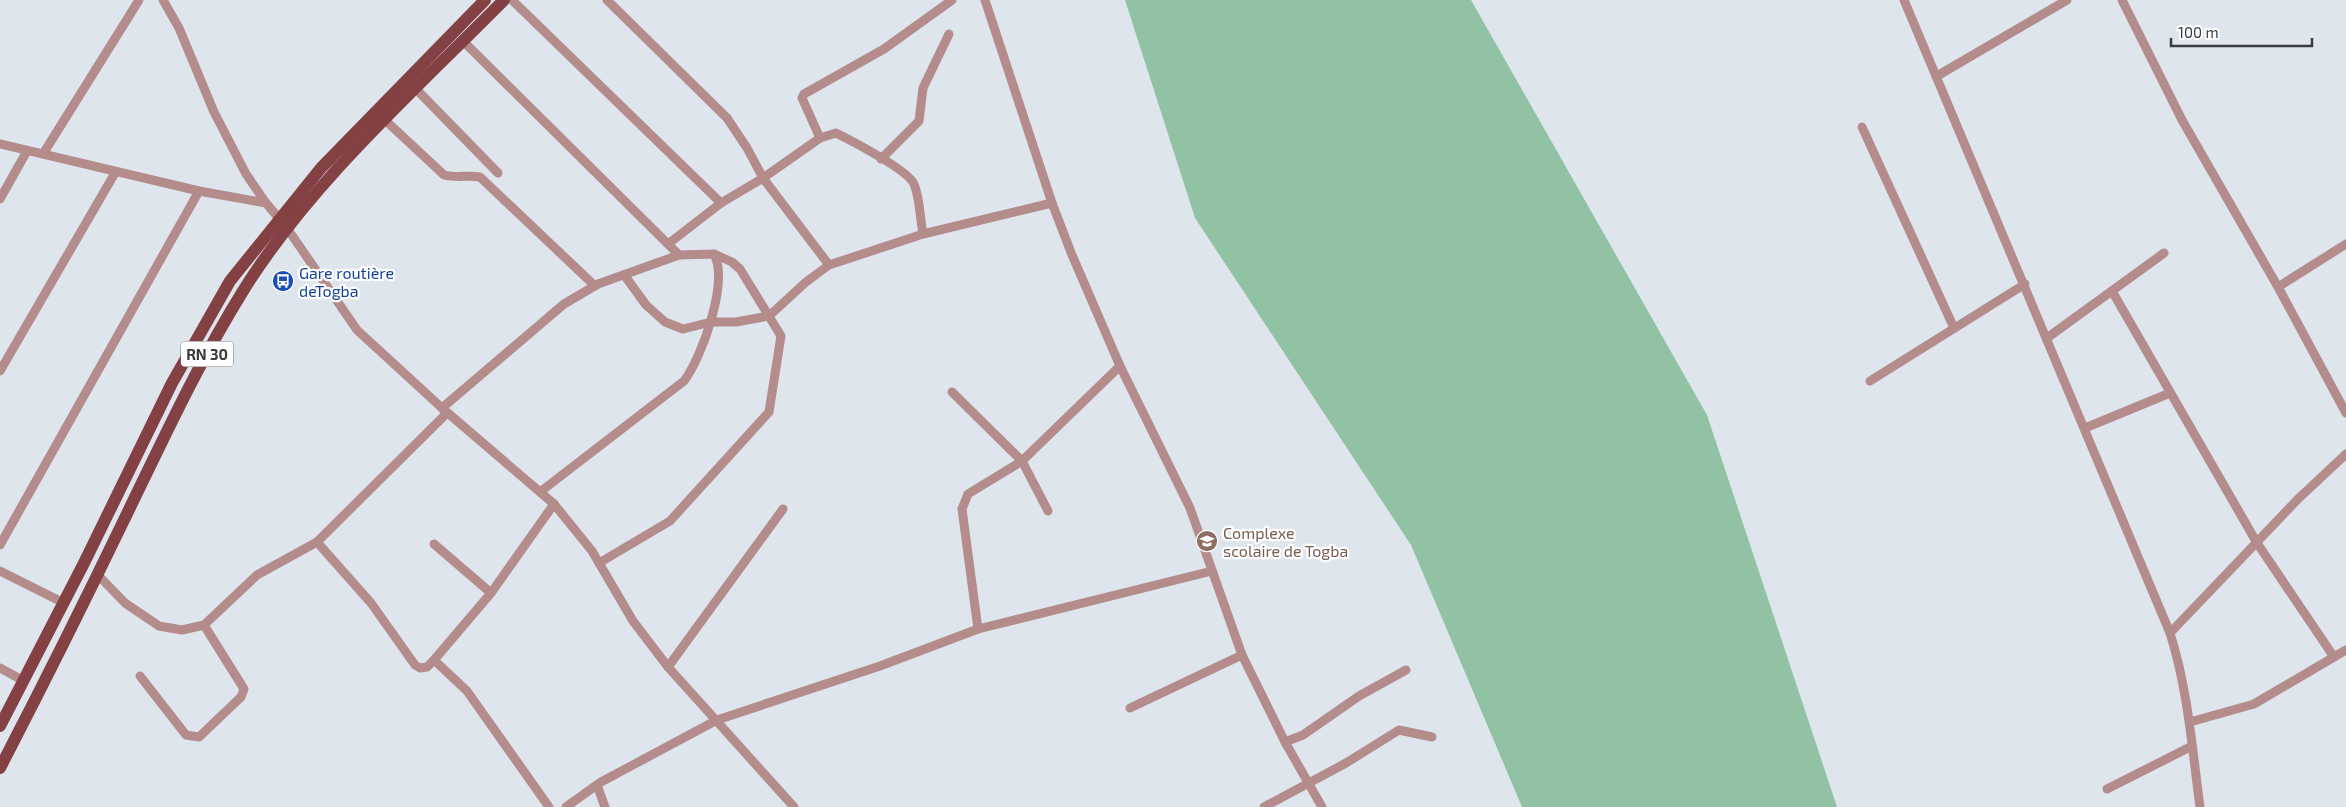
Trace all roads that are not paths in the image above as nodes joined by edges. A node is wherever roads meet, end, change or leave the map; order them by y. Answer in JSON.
{"nodes":[{"id":1,"x":140,"y":0,"type":"edge"},
{"id":2,"x":162,"y":0,"type":"edge"},
{"id":3,"x":484,"y":0,"type":"edge"},
{"id":4,"x":504,"y":0,"type":"edge"},
{"id":5,"x":512,"y":0,"type":"edge"},
{"id":6,"x":607,"y":0,"type":"edge"},
{"id":7,"x":952,"y":0,"type":"edge"},
{"id":8,"x":985,"y":0,"type":"edge"},
{"id":9,"x":1904,"y":0,"type":"edge"},
{"id":10,"x":2067,"y":0,"type":"edge"},
{"id":11,"x":2122,"y":0,"type":"edge"},
{"id":12,"x":949,"y":34,"type":"dead end"},
{"id":13,"x":463,"y":42,"type":"junction"},
{"id":14,"x":1937,"y":76,"type":"junction"},
{"id":15,"x":416,"y":89,"type":"junction"},
{"id":16,"x":385,"y":120,"type":"junction"},
{"id":17,"x":1862,"y":128,"type":"dead end"},
{"id":18,"x":820,"y":138,"type":"junction"},
{"id":19,"x":0,"y":144,"type":"edge"},
{"id":20,"x":27,"y":150,"type":"junction"},
{"id":21,"x":43,"y":154,"type":"junction"},
{"id":22,"x":881,"y":159,"type":"junction"},
{"id":23,"x":116,"y":173,"type":"junction"},
{"id":24,"x":498,"y":173,"type":"dead end"},
{"id":25,"x":763,"y":178,"type":"junction"},
{"id":26,"x":198,"y":191,"type":"junction"},
{"id":27,"x":0,"y":199,"type":"edge"},
{"id":28,"x":266,"y":203,"type":"junction"},
{"id":29,"x":721,"y":203,"type":"junction"},
{"id":30,"x":1052,"y":203,"type":"junction"},
{"id":31,"x":283,"y":223,"type":"junction"},
{"id":32,"x":923,"y":234,"type":"junction"},
{"id":33,"x":668,"y":244,"type":"junction"},
{"id":34,"x":2346,"y":244,"type":"edge"},
{"id":35,"x":2164,"y":253,"type":"dead end"},
{"id":36,"x":714,"y":254,"type":"junction"},
{"id":37,"x":679,"y":256,"type":"junction"},
{"id":38,"x":829,"y":265,"type":"junction"},
{"id":39,"x":625,"y":276,"type":"junction"},
{"id":40,"x":2025,"y":284,"type":"junction"},
{"id":41,"x":595,"y":286,"type":"junction"},
{"id":42,"x":2278,"y":287,"type":"junction"},
{"id":43,"x":2112,"y":291,"type":"junction"},
{"id":44,"x":769,"y":316,"type":"junction"},
{"id":45,"x":711,"y":322,"type":"junction"},
{"id":46,"x":1954,"y":328,"type":"junction"},
{"id":47,"x":2047,"y":338,"type":"junction"},
{"id":48,"x":1120,"y":366,"type":"junction"},
{"id":49,"x":0,"y":371,"type":"edge"},
{"id":50,"x":1870,"y":381,"type":"dead end"},
{"id":51,"x":952,"y":392,"type":"dead end"},
{"id":52,"x":2170,"y":393,"type":"junction"},
{"id":53,"x":445,"y":410,"type":"junction"},
{"id":54,"x":2346,"y":412,"type":"edge"},
{"id":55,"x":2085,"y":428,"type":"junction"},
{"id":56,"x":2346,"y":454,"type":"edge"},
{"id":57,"x":1022,"y":460,"type":"junction"},
{"id":58,"x":540,"y":492,"type":"junction"},
{"id":59,"x":554,"y":504,"type":"junction"},
{"id":60,"x":783,"y":509,"type":"dead end"},
{"id":61,"x":1048,"y":511,"type":"dead end"},
{"id":62,"x":317,"y":542,"type":"junction"},
{"id":63,"x":2257,"y":543,"type":"junction"},
{"id":64,"x":434,"y":544,"type":"dead end"},
{"id":65,"x":0,"y":546,"type":"edge"},
{"id":66,"x":599,"y":563,"type":"junction"},
{"id":67,"x":0,"y":571,"type":"edge"},
{"id":68,"x":1212,"y":571,"type":"junction"},
{"id":69,"x":98,"y":574,"type":"junction"},
{"id":70,"x":491,"y":593,"type":"junction"},
{"id":71,"x":64,"y":603,"type":"junction"},
{"id":72,"x":204,"y":625,"type":"junction"},
{"id":73,"x":978,"y":629,"type":"junction"},
{"id":74,"x":2170,"y":633,"type":"junction"},
{"id":75,"x":2346,"y":650,"type":"edge"},
{"id":76,"x":1242,"y":654,"type":"junction"},
{"id":77,"x":2334,"y":657,"type":"junction"},
{"id":78,"x":434,"y":660,"type":"junction"},
{"id":79,"x":0,"y":668,"type":"edge"},
{"id":80,"x":668,"y":668,"type":"junction"},
{"id":81,"x":1406,"y":670,"type":"dead end"},
{"id":82,"x":140,"y":676,"type":"dead end"},
{"id":83,"x":24,"y":681,"type":"junction"},
{"id":84,"x":1130,"y":708,"type":"dead end"},
{"id":85,"x":718,"y":720,"type":"junction"},
{"id":86,"x":2190,"y":722,"type":"junction"},
{"id":87,"x":0,"y":726,"type":"edge"},
{"id":88,"x":1432,"y":737,"type":"dead end"},
{"id":89,"x":1285,"y":742,"type":"junction"},
{"id":90,"x":2192,"y":746,"type":"junction"},
{"id":91,"x":0,"y":768,"type":"edge"},
{"id":92,"x":1307,"y":784,"type":"junction"},
{"id":93,"x":597,"y":785,"type":"junction"},
{"id":94,"x":2107,"y":789,"type":"dead end"},
{"id":95,"x":549,"y":807,"type":"edge"},
{"id":96,"x":566,"y":807,"type":"edge"},
{"id":97,"x":605,"y":807,"type":"edge"},
{"id":98,"x":794,"y":807,"type":"edge"},
{"id":99,"x":1264,"y":807,"type":"edge"},
{"id":100,"x":1322,"y":807,"type":"edge"},
{"id":101,"x":2200,"y":807,"type":"edge"}],
"edges":[{"from":1,"to":21,"type":"street"},
{"from":2,"to":28,"type":"street"},
{"from":3,"to":31,"type":"main road","name":"RN 30","number":"RN 30"},
{"from":4,"to":13,"type":"main road","number":"RN 30"},
{"from":5,"to":29,"type":"street"},
{"from":6,"to":25,"type":"street"},
{"from":7,"to":18,"type":"street"},
{"from":8,"to":30,"type":"street"},
{"from":9,"to":14,"type":"street"},
{"from":10,"to":14,"type":"street"},
{"from":11,"to":42,"type":"street"},
{"from":12,"to":22,"type":"street"},
{"from":13,"to":15,"type":"main road","number":"RN 30"},
{"from":13,"to":33,"type":"street"},
{"from":14,"to":40,"type":"street"},
{"from":15,"to":16,"type":"main road","number":"RN 30"},
{"from":15,"to":24,"type":"street"},
{"from":16,"to":31,"type":"main road","number":"RN 30"},
{"from":16,"to":41,"type":"street"},
{"from":17,"to":46,"type":"street"},
{"from":18,"to":22,"type":"street"},
{"from":18,"to":25,"type":"street"},
{"from":19,"to":20,"type":"street"},
{"from":20,"to":21,"type":"street"},
{"from":20,"to":27,"type":"street"},
{"from":21,"to":23,"type":"street"},
{"from":22,"to":32,"type":"street"},
{"from":23,"to":26,"type":"street"},
{"from":23,"to":49,"type":"street"},
{"from":25,"to":29,"type":"street"},
{"from":25,"to":38,"type":"street"},
{"from":26,"to":28,"type":"street"},
{"from":26,"to":65,"type":"street"},
{"from":28,"to":31,"type":"street"},
{"from":29,"to":33,"type":"street"},
{"from":30,"to":32,"type":"street"},
{"from":30,"to":48,"type":"street"},
{"from":31,"to":53,"type":"street"},
{"from":31,"to":69,"type":"main road","number":"RN 30"},
{"from":31,"to":71,"type":"main road","name":"RN 30","number":"RN 30"},
{"from":32,"to":38,"type":"street"},
{"from":33,"to":37,"type":"street"},
{"from":34,"to":42,"type":"street"},
{"from":35,"to":43,"type":"street"},
{"from":36,"to":37,"type":"street"},
{"from":36,"to":44,"type":"street"},
{"from":36,"to":45,"type":"street"},
{"from":37,"to":39,"type":"street"},
{"from":38,"to":44,"type":"street"},
{"from":39,"to":41,"type":"street"},
{"from":39,"to":45,"type":"street"},
{"from":40,"to":46,"type":"street"},
{"from":40,"to":47,"type":"street"},
{"from":41,"to":53,"type":"street"},
{"from":42,"to":54,"type":"street"},
{"from":43,"to":47,"type":"street"},
{"from":43,"to":52,"type":"street"},
{"from":44,"to":45,"type":"street"},
{"from":44,"to":66,"type":"street"},
{"from":45,"to":58,"type":"street"},
{"from":46,"to":50,"type":"street"},
{"from":47,"to":55,"type":"street"},
{"from":48,"to":57,"type":"street"},
{"from":48,"to":68,"type":"street"},
{"from":51,"to":57,"type":"street"},
{"from":52,"to":55,"type":"street"},
{"from":52,"to":63,"type":"street"},
{"from":53,"to":58,"type":"street"},
{"from":53,"to":62,"type":"street"},
{"from":55,"to":74,"type":"street"},
{"from":56,"to":63,"type":"street"},
{"from":57,"to":61,"type":"street"},
{"from":57,"to":73,"type":"street"},
{"from":58,"to":59,"type":"street"},
{"from":59,"to":66,"type":"street"},
{"from":59,"to":70,"type":"street"},
{"from":60,"to":80,"type":"street"},
{"from":62,"to":72,"type":"street"},
{"from":62,"to":78,"type":"street"},
{"from":63,"to":74,"type":"street"},
{"from":63,"to":77,"type":"street"},
{"from":64,"to":70,"type":"street"},
{"from":66,"to":80,"type":"street"},
{"from":67,"to":71,"type":"street"},
{"from":68,"to":73,"type":"street"},
{"from":68,"to":76,"type":"street"},
{"from":69,"to":72,"type":"street"},
{"from":69,"to":91,"type":"main road","number":"RN 30"},
{"from":70,"to":78,"type":"street"},
{"from":71,"to":83,"type":"main road","name":"RN 30","number":"RN 30"},
{"from":72,"to":82,"type":"street"},
{"from":73,"to":85,"type":"street"},
{"from":74,"to":86,"type":"street"},
{"from":75,"to":77,"type":"street"},
{"from":76,"to":84,"type":"street"},
{"from":76,"to":89,"type":"street"},
{"from":77,"to":86,"type":"street"},
{"from":78,"to":95,"type":"street"},
{"from":79,"to":83,"type":"street"},
{"from":80,"to":85,"type":"street"},
{"from":81,"to":89,"type":"street"},
{"from":83,"to":87,"type":"main road","name":"RN 30","number":"RN 30"},
{"from":85,"to":93,"type":"street"},
{"from":85,"to":98,"type":"street"},
{"from":86,"to":90,"type":"street"},
{"from":88,"to":92,"type":"street"},
{"from":89,"to":92,"type":"street"},
{"from":90,"to":94,"type":"street"},
{"from":90,"to":101,"type":"street"},
{"from":92,"to":99,"type":"street"},
{"from":92,"to":100,"type":"street"},
{"from":93,"to":96,"type":"street"},
{"from":93,"to":97,"type":"street"}]}
